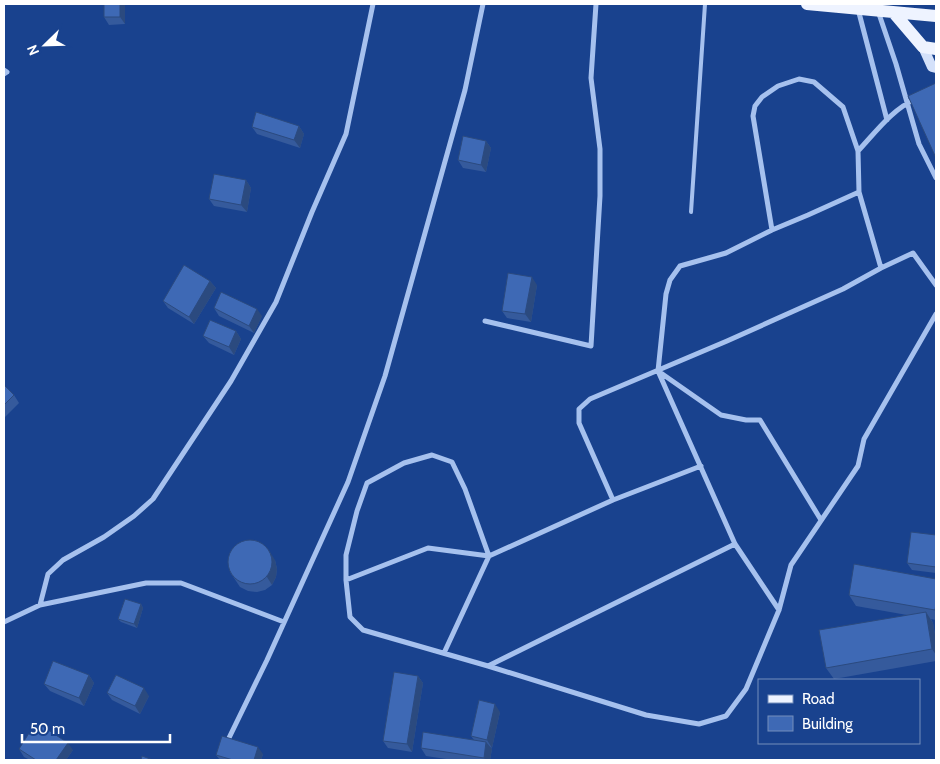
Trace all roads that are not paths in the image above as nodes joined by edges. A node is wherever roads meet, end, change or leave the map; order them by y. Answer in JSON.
{"nodes":[{"id":1,"x":373,"y":4,"type":"edge"},
{"id":2,"x":483,"y":4,"type":"edge"},
{"id":3,"x":596,"y":4,"type":"edge"},
{"id":4,"x":705,"y":4,"type":"edge"},
{"id":5,"x":807,"y":4,"type":"edge"},
{"id":6,"x":858,"y":8,"type":"junction"},
{"id":7,"x":878,"y":10,"type":"junction"},
{"id":8,"x":894,"y":13,"type":"junction"},
{"id":9,"x":936,"y":16,"type":"edge"},
{"id":10,"x":923,"y":47,"type":"junction"},
{"id":11,"x":936,"y":49,"type":"edge"},
{"id":12,"x":936,"y":68,"type":"edge"},
{"id":13,"x":921,"y":97,"type":"edge"},
{"id":14,"x":907,"y":103,"type":"junction"},
{"id":15,"x":887,"y":120,"type":"junction"},
{"id":16,"x":858,"y":151,"type":"junction"},
{"id":17,"x":936,"y":178,"type":"edge"},
{"id":18,"x":859,"y":192,"type":"junction"},
{"id":19,"x":691,"y":212,"type":"dead end"},
{"id":20,"x":772,"y":230,"type":"junction"},
{"id":21,"x":881,"y":268,"type":"junction"},
{"id":22,"x":936,"y":285,"type":"edge"},
{"id":23,"x":936,"y":314,"type":"edge"},
{"id":24,"x":484,"y":321,"type":"dead end"},
{"id":25,"x":658,"y":371,"type":"junction"},
{"id":26,"x":701,"y":466,"type":"junction"},
{"id":27,"x":613,"y":500,"type":"junction"},
{"id":28,"x":821,"y":520,"type":"junction"},
{"id":29,"x":735,"y":544,"type":"junction"},
{"id":30,"x":489,"y":556,"type":"junction"},
{"id":31,"x":346,"y":580,"type":"junction"},
{"id":32,"x":40,"y":605,"type":"junction"},
{"id":33,"x":779,"y":610,"type":"junction"},
{"id":34,"x":4,"y":622,"type":"edge"},
{"id":35,"x":284,"y":622,"type":"junction"},
{"id":36,"x":444,"y":653,"type":"junction"},
{"id":37,"x":488,"y":666,"type":"junction"},
{"id":38,"x":226,"y":744,"type":"edge"}],
"edges":[{"from":1,"to":32,"type":"street"},
{"from":2,"to":35,"type":"street"},
{"from":3,"to":24,"type":"street"},
{"from":4,"to":19,"type":"lane"},
{"from":5,"to":6,"type":"main road"},
{"from":6,"to":7,"type":"main road"},
{"from":6,"to":15,"type":"street"},
{"from":7,"to":8,"type":"main road"},
{"from":7,"to":14,"type":"street"},
{"from":8,"to":9,"type":"main road"},
{"from":8,"to":10,"type":"main road"},
{"from":10,"to":11,"type":"main road"},
{"from":10,"to":12,"type":"street"},
{"from":13,"to":14,"type":"street"},
{"from":14,"to":15,"type":"street"},
{"from":14,"to":17,"type":"street"},
{"from":15,"to":16,"type":"street"},
{"from":16,"to":18,"type":"street"},
{"from":16,"to":20,"type":"street"},
{"from":18,"to":20,"type":"street"},
{"from":18,"to":21,"type":"street"},
{"from":20,"to":25,"type":"street"},
{"from":21,"to":22,"type":"street"},
{"from":21,"to":25,"type":"street"},
{"from":23,"to":28,"type":"street"},
{"from":25,"to":26,"type":"street"},
{"from":25,"to":27,"type":"street"},
{"from":25,"to":28,"type":"street"},
{"from":26,"to":27,"type":"street"},
{"from":26,"to":29,"type":"street"},
{"from":27,"to":30,"type":"street"},
{"from":28,"to":33,"type":"street"},
{"from":29,"to":33,"type":"street"},
{"from":29,"to":37,"type":"street"},
{"from":30,"to":31,"type":"street"},
{"from":30,"to":31,"type":"street"},
{"from":30,"to":36,"type":"street"},
{"from":31,"to":36,"type":"street"},
{"from":32,"to":34,"type":"street"},
{"from":32,"to":35,"type":"street"},
{"from":33,"to":37,"type":"street"},
{"from":35,"to":38,"type":"street"},
{"from":36,"to":37,"type":"street"}]}
